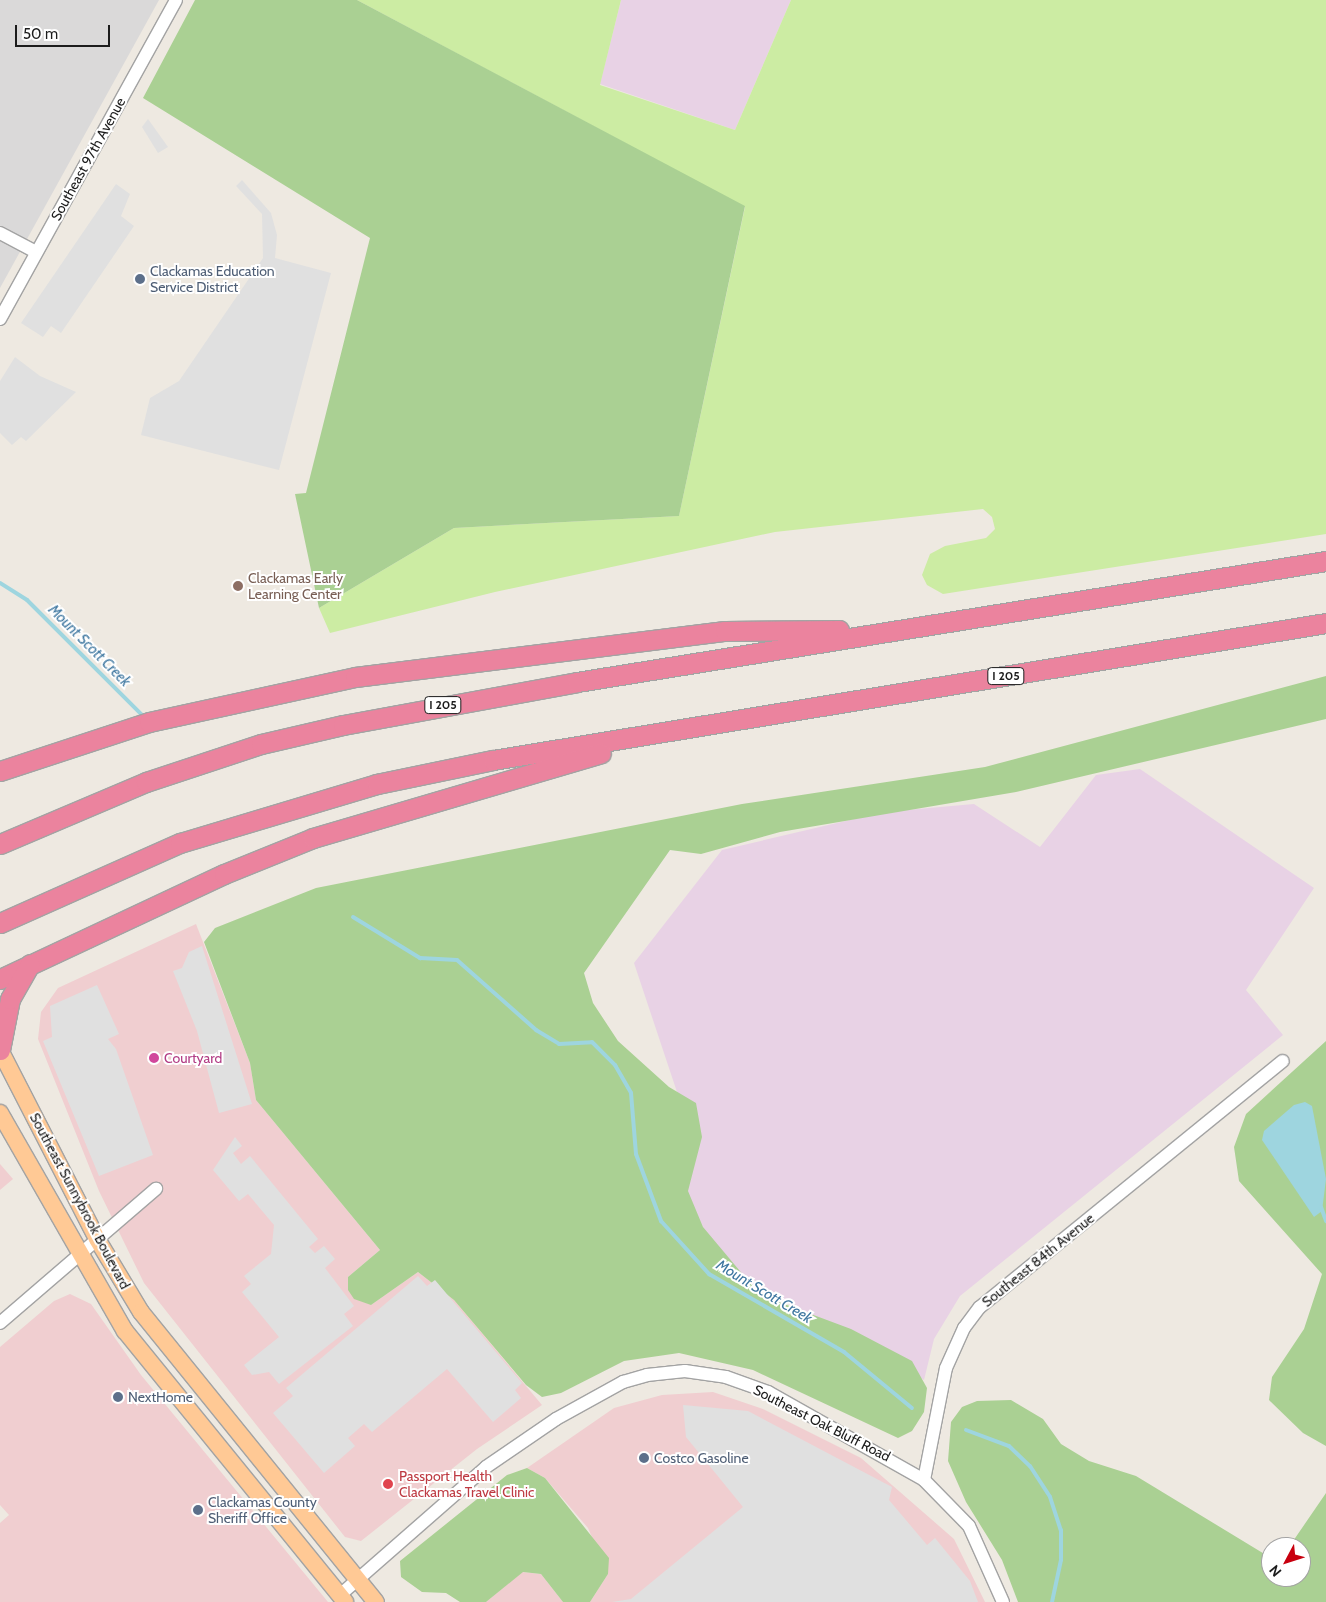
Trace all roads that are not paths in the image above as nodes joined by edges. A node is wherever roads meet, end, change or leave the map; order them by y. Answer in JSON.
{"nodes":[{"id":1,"x":176,"y":0,"type":"edge"},
{"id":2,"x":0,"y":233,"type":"edge"},
{"id":3,"x":36,"y":252,"type":"junction"},
{"id":4,"x":0,"y":319,"type":"edge"},
{"id":5,"x":1326,"y":561,"type":"edge"},
{"id":6,"x":1326,"y":623,"type":"edge"},
{"id":7,"x":903,"y":629,"type":"junction"},
{"id":8,"x":686,"y":728,"type":"junction"},
{"id":9,"x":9,"y":767,"type":"edge"},
{"id":10,"x":0,"y":844,"type":"edge"},
{"id":11,"x":0,"y":923,"type":"edge"},
{"id":12,"x":30,"y":964,"type":"junction"},
{"id":13,"x":0,"y":979,"type":"edge"},
{"id":14,"x":0,"y":1050,"type":"edge"},
{"id":15,"x":1283,"y":1061,"type":"dead end"},
{"id":16,"x":0,"y":1114,"type":"edge"},
{"id":17,"x":156,"y":1189,"type":"dead end"},
{"id":18,"x":97,"y":1239,"type":"junction"},
{"id":19,"x":78,"y":1255,"type":"junction"},
{"id":20,"x":0,"y":1322,"type":"edge"},
{"id":21,"x":169,"y":1387,"type":"junction"},
{"id":22,"x":220,"y":1411,"type":"junction"},
{"id":23,"x":924,"y":1480,"type":"junction"},
{"id":24,"x":357,"y":1578,"type":"junction"},
{"id":25,"x":342,"y":1599,"type":"edge"},
{"id":26,"x":376,"y":1602,"type":"edge"},
{"id":27,"x":1003,"y":1602,"type":"edge"}],
"edges":[{"from":1,"to":3,"type":"street","name":"Southeast 97th Avenue"},
{"from":2,"to":3,"type":"street"},
{"from":3,"to":4,"type":"street","name":"Southeast 97th Avenue"},
{"from":5,"to":7,"type":"highway","number":"I 205"},
{"from":6,"to":8,"type":"highway","number":"I 205"},
{"from":7,"to":9,"type":"highway"},
{"from":7,"to":10,"type":"highway","number":"I 205"},
{"from":8,"to":11,"type":"highway","number":"I 205"},
{"from":8,"to":12,"type":"highway"},
{"from":12,"to":13,"type":"highway"},
{"from":12,"to":14,"type":"highway"},
{"from":14,"to":18,"type":"main road","name":"Southeast Sunnybrook Boulevard"},
{"from":15,"to":23,"type":"street","name":"Southeast 84th Avenue"},
{"from":16,"to":19,"type":"main road","name":"Southeast Sunnybrook Boulevard"},
{"from":17,"to":18,"type":"street"},
{"from":18,"to":19,"type":"street"},
{"from":18,"to":22,"type":"main road","name":"Southeast Sunnybrook Boulevard"},
{"from":19,"to":20,"type":"street"},
{"from":19,"to":21,"type":"main road","name":"Southeast Sunnybrook Boulevard"},
{"from":21,"to":22,"type":"main road"},
{"from":21,"to":25,"type":"main road","name":"Southeast Sunnybrook Boulevard"},
{"from":22,"to":24,"type":"main road","name":"Southeast Sunnybrook Boulevard"},
{"from":23,"to":24,"type":"street","name":"Southeast Oak Bluff Road"},
{"from":23,"to":27,"type":"street"},
{"from":24,"to":25,"type":"street","name":"Southeast Oak Bluff Road"},
{"from":24,"to":26,"type":"main road","name":"Southeast Sunnybrook Boulevard"}]}
